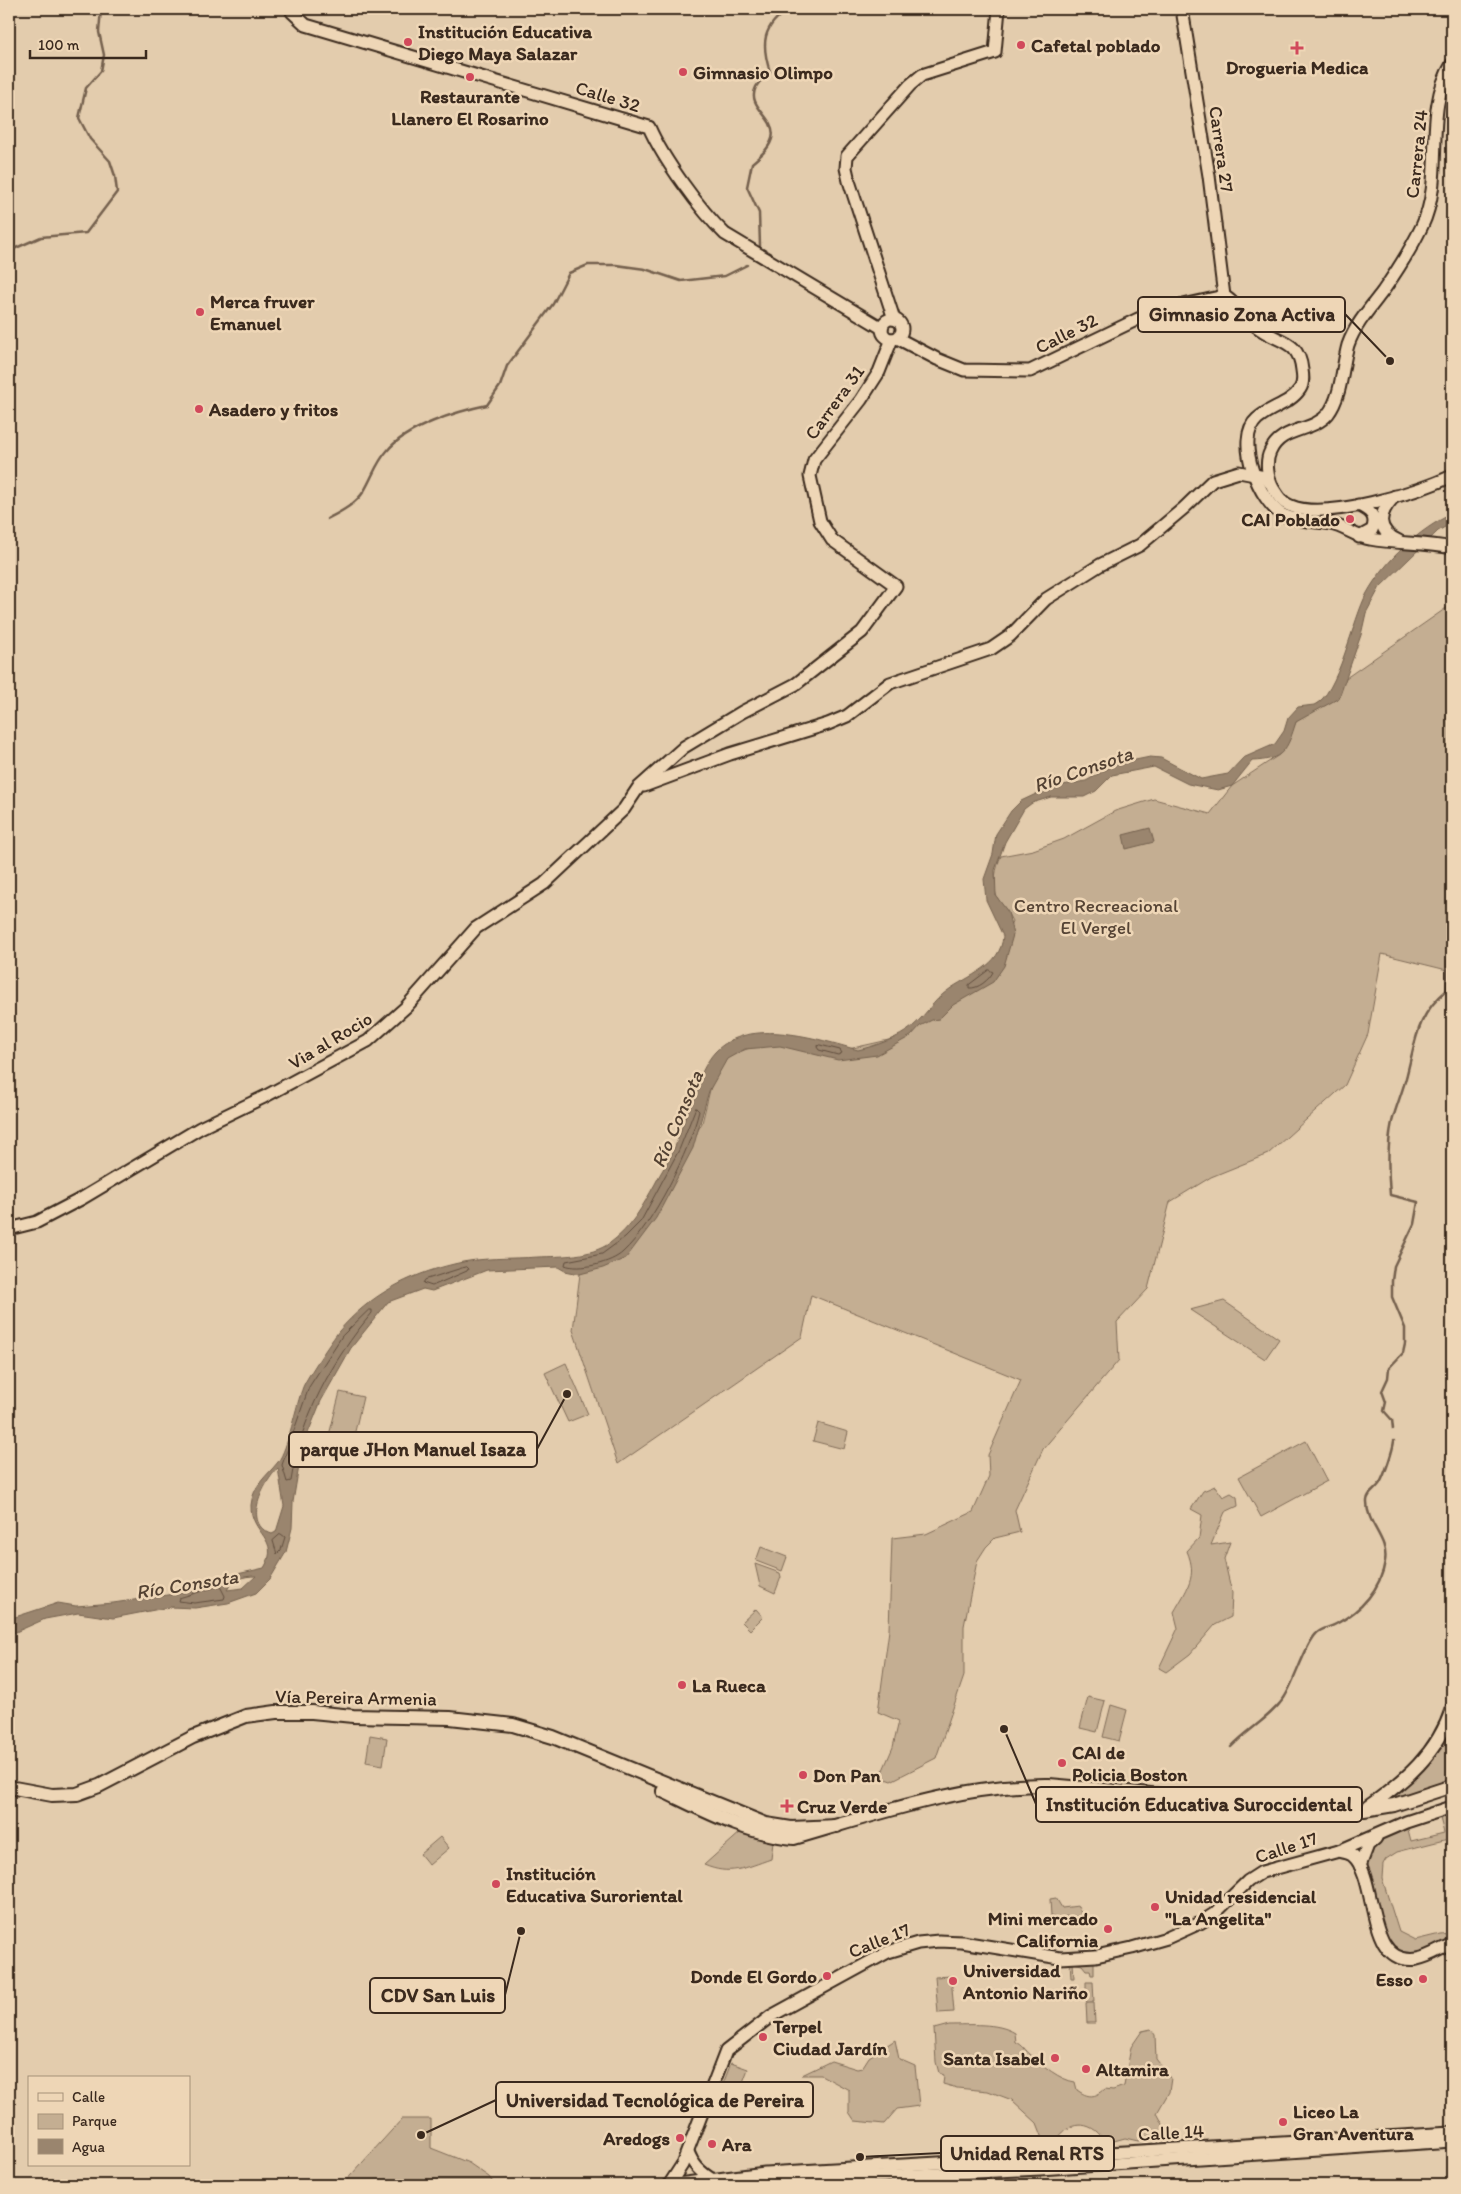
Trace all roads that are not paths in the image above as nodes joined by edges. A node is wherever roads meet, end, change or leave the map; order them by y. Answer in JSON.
{"nodes":[{"id":1,"x":292,"y":9,"type":"edge"},
{"id":2,"x":999,"y":9,"type":"edge"},
{"id":3,"x":1182,"y":9,"type":"edge"},
{"id":4,"x":1452,"y":64,"type":"edge"},
{"id":5,"x":1224,"y":296,"type":"junction"},
{"id":6,"x":891,"y":331,"type":"junction"},
{"id":7,"x":1252,"y":474,"type":"junction"},
{"id":8,"x":1447,"y":479,"type":"edge"},
{"id":9,"x":1270,"y":483,"type":"junction"},
{"id":10,"x":1395,"y":496,"type":"junction"},
{"id":11,"x":1358,"y":504,"type":"junction"},
{"id":12,"x":1359,"y":537,"type":"junction"},
{"id":13,"x":1399,"y":541,"type":"junction"},
{"id":14,"x":1447,"y":547,"type":"edge"},
{"id":15,"x":896,"y":586,"type":"joint"},
{"id":16,"x":638,"y":788,"type":"junction"},
{"id":17,"x":9,"y":1229,"type":"edge"},
{"id":18,"x":1452,"y":1709,"type":"edge"},
{"id":19,"x":1452,"y":1786,"type":"edge"},
{"id":20,"x":9,"y":1787,"type":"edge"},
{"id":21,"x":1452,"y":1808,"type":"edge"},
{"id":22,"x":1364,"y":1810,"type":"junction"},
{"id":23,"x":1381,"y":1834,"type":"junction"},
{"id":24,"x":1339,"y":1851,"type":"junction"},
{"id":25,"x":1360,"y":1866,"type":"junction"},
{"id":26,"x":1452,"y":1944,"type":"edge"},
{"id":27,"x":1452,"y":2133,"type":"edge"},
{"id":28,"x":1452,"y":2142,"type":"edge"},
{"id":29,"x":688,"y":2152,"type":"junction"},
{"id":30,"x":742,"y":2176,"type":"junction"},
{"id":31,"x":713,"y":2180,"type":"junction"},
{"id":32,"x":765,"y":2183,"type":"edge"},
{"id":33,"x":670,"y":2185,"type":"edge"},
{"id":34,"x":752,"y":2185,"type":"edge"}],
"edges":[{"from":1,"to":6,"type":"main road","name":"Calle 32"},
{"from":2,"to":6,"type":"main road"},
{"from":3,"to":5,"type":"main road","name":"Carrera 27"},
{"from":4,"to":9,"type":"main road","name":"Carrera 24"},
{"from":5,"to":6,"type":"main road","name":"Calle 32"},
{"from":5,"to":7,"type":"main road"},
{"from":6,"to":15,"type":"main road","name":"Carrera 31"},
{"from":7,"to":9,"type":"main road"},
{"from":7,"to":12,"type":"main road"},
{"from":7,"to":16,"type":"main road"},
{"from":8,"to":10,"type":"main road"},
{"from":9,"to":11,"type":"main road"},
{"from":10,"to":11,"type":"main road"},
{"from":10,"to":13,"type":"main road"},
{"from":11,"to":12,"type":"main road"},
{"from":12,"to":13,"type":"main road"},
{"from":13,"to":14,"type":"main road"},
{"from":15,"to":16,"type":"main road","name":"Via al Rocio"},
{"from":16,"to":17,"type":"main road","name":"Via al Rocio"},
{"from":18,"to":22,"type":"main road"},
{"from":19,"to":22,"type":"main road"},
{"from":20,"to":22,"type":"main road","name":"Vía Pereira Armenia"},
{"from":21,"to":23,"type":"main road","name":"Calle 17"},
{"from":23,"to":24,"type":"main road","name":"Calle 17"},
{"from":23,"to":25,"type":"main road"},
{"from":24,"to":25,"type":"main road"},
{"from":24,"to":29,"type":"main road","name":"Calle 17"},
{"from":25,"to":26,"type":"main road"},
{"from":27,"to":30,"type":"main road","name":"Calle 14"},
{"from":28,"to":32,"type":"main road","name":"Calle 14"},
{"from":29,"to":31,"type":"main road"},
{"from":29,"to":33,"type":"main road"},
{"from":30,"to":31,"type":"main road","name":"Calle 14"},
{"from":30,"to":34,"type":"main road"},
{"from":31,"to":33,"type":"main road","name":"Calle 14"}]}
